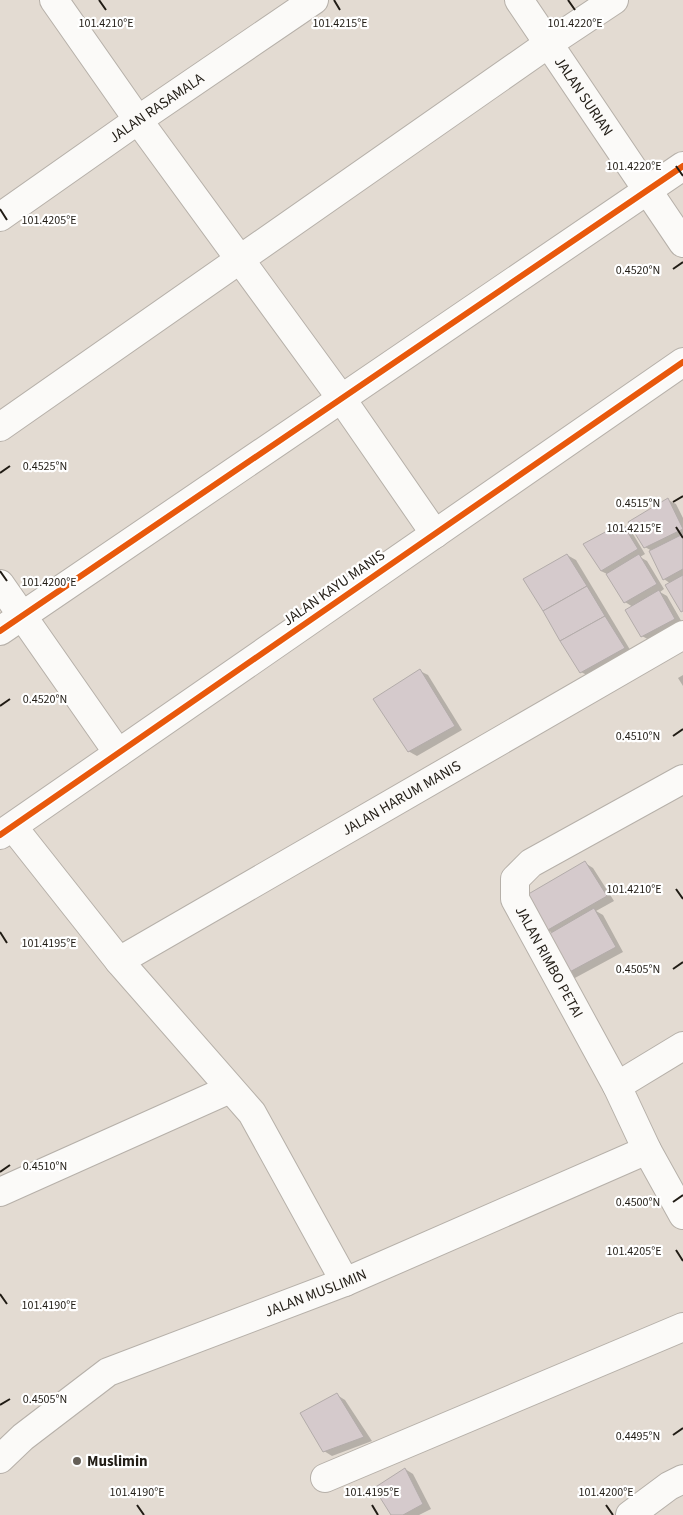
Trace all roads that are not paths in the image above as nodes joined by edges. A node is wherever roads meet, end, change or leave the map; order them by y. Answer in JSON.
{"nodes":[{"id":1,"x":54,"y":0,"type":"edge"},
{"id":2,"x":314,"y":0,"type":"edge"},
{"id":3,"x":519,"y":0,"type":"edge"},
{"id":4,"x":614,"y":0,"type":"edge"},
{"id":5,"x":548,"y":44,"type":"junction"},
{"id":6,"x":138,"y":120,"type":"junction"},
{"id":7,"x":683,"y":166,"type":"edge"},
{"id":8,"x":648,"y":190,"type":"junction"},
{"id":9,"x":0,"y":217,"type":"edge"},
{"id":10,"x":683,"y":243,"type":"edge"},
{"id":11,"x":239,"y":260,"type":"junction"},
{"id":12,"x":683,"y":362,"type":"edge"},
{"id":13,"x":341,"y":398,"type":"junction"},
{"id":14,"x":0,"y":427,"type":"edge"},
{"id":15,"x":435,"y":534,"type":"junction"},
{"id":16,"x":0,"y":584,"type":"edge"},
{"id":17,"x":11,"y":623,"type":"edge"},
{"id":18,"x":683,"y":635,"type":"edge"},
{"id":19,"x":118,"y":753,"type":"junction"},
{"id":20,"x":683,"y":779,"type":"edge"},
{"id":21,"x":7,"y":831,"type":"edge"},
{"id":22,"x":119,"y":961,"type":"junction"},
{"id":23,"x":683,"y":1046,"type":"edge"},
{"id":24,"x":616,"y":1086,"type":"junction"},
{"id":25,"x":230,"y":1089,"type":"junction"},
{"id":26,"x":647,"y":1150,"type":"junction"},
{"id":27,"x":0,"y":1192,"type":"edge"},
{"id":28,"x":683,"y":1215,"type":"edge"},
{"id":29,"x":344,"y":1282,"type":"junction"},
{"id":30,"x":683,"y":1327,"type":"edge"},
{"id":31,"x":0,"y":1458,"type":"edge"},
{"id":32,"x":325,"y":1478,"type":"dead end"},
{"id":33,"x":683,"y":1479,"type":"edge"},
{"id":34,"x":630,"y":1515,"type":"edge"}],
"edges":[{"from":1,"to":6,"type":"street"},
{"from":2,"to":6,"type":"street","name":"JALAN RASAMALA"},
{"from":3,"to":5,"type":"street","name":"JALAN SURIAN"},
{"from":4,"to":5,"type":"street"},
{"from":5,"to":8,"type":"street","name":"JALAN SURIAN"},
{"from":5,"to":11,"type":"street"},
{"from":6,"to":9,"type":"street","name":"JALAN RASAMALA"},
{"from":6,"to":11,"type":"street"},
{"from":7,"to":8,"type":"street"},
{"from":8,"to":10,"type":"street","name":"JALAN SURIAN"},
{"from":8,"to":13,"type":"street"},
{"from":11,"to":13,"type":"street"},
{"from":11,"to":14,"type":"street"},
{"from":12,"to":15,"type":"street","name":"JALAN KAYU MANIS"},
{"from":13,"to":15,"type":"street"},
{"from":13,"to":17,"type":"street"},
{"from":15,"to":19,"type":"street","name":"JALAN KAYU MANIS"},
{"from":16,"to":17,"type":"street"},
{"from":17,"to":19,"type":"street"},
{"from":18,"to":22,"type":"street","name":"JALAN HARUM MANIS"},
{"from":19,"to":21,"type":"street","name":"JALAN KAYU MANIS"},
{"from":20,"to":24,"type":"street","name":"JALAN RIMBO PETAI"},
{"from":21,"to":22,"type":"street"},
{"from":22,"to":25,"type":"street"},
{"from":23,"to":24,"type":"street"},
{"from":24,"to":26,"type":"street","name":"JALAN RIMBO PETAI"},
{"from":25,"to":27,"type":"street"},
{"from":25,"to":29,"type":"street"},
{"from":26,"to":28,"type":"street","name":"JALAN RIMBO PETAI"},
{"from":26,"to":29,"type":"street","name":"JALAN MUSLIMIN"},
{"from":29,"to":31,"type":"street","name":"JALAN MUSLIMIN"},
{"from":30,"to":32,"type":"street"},
{"from":33,"to":34,"type":"street"}]}
